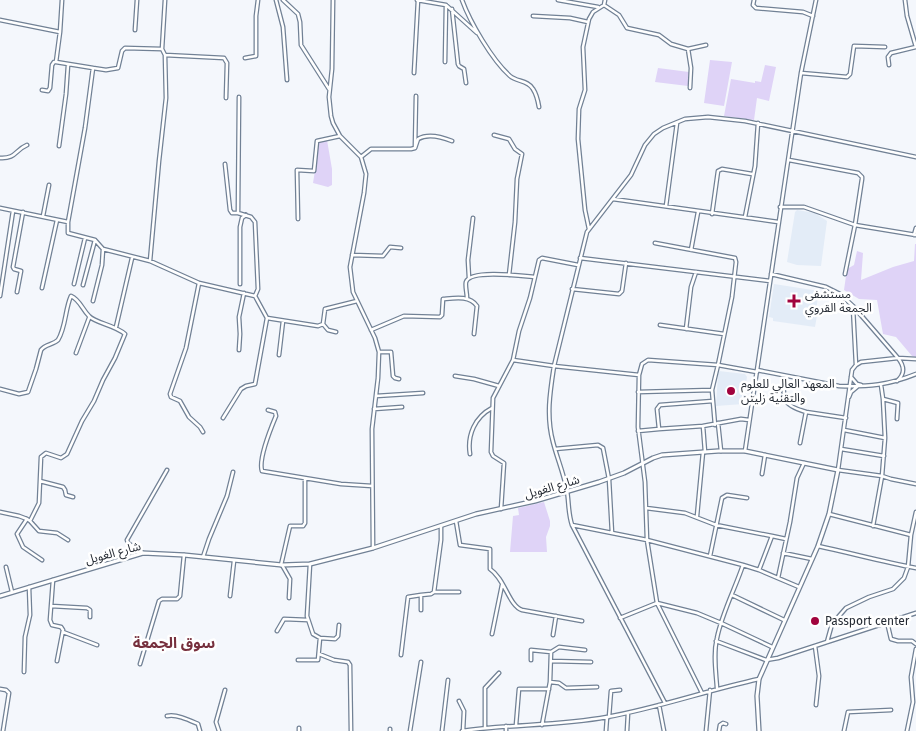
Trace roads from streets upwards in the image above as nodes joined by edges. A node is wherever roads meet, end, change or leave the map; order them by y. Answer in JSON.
{"nodes":[{"id":1,"x":62,"y":0,"type":"edge"},
{"id":2,"x":137,"y":0,"type":"edge"},
{"id":3,"x":166,"y":0,"type":"edge"},
{"id":4,"x":258,"y":0,"type":"edge"},
{"id":5,"x":276,"y":0,"type":"edge"},
{"id":6,"x":283,"y":0,"type":"edge"},
{"id":7,"x":333,"y":0,"type":"edge"},
{"id":8,"x":417,"y":0,"type":"edge"},
{"id":9,"x":462,"y":0,"type":"edge"},
{"id":10,"x":558,"y":0,"type":"edge"},
{"id":11,"x":605,"y":0,"type":"edge"},
{"id":12,"x":754,"y":0,"type":"edge"},
{"id":13,"x":816,"y":0,"type":"edge"},
{"id":14,"x":905,"y":0,"type":"edge"},
{"id":15,"x":446,"y":5,"type":"junction"},
{"id":16,"x":604,"y":5,"type":"junction"},
{"id":17,"x":600,"y":8,"type":"junction"},
{"id":18,"x":452,"y":9,"type":"junction"},
{"id":19,"x":533,"y":16,"type":"dead end"},
{"id":20,"x":813,"y":16,"type":"junction"},
{"id":21,"x":0,"y":20,"type":"edge"},
{"id":22,"x":588,"y":22,"type":"junction"},
{"id":23,"x":135,"y":30,"type":"dead end"},
{"id":24,"x":60,"y":32,"type":"junction"},
{"id":25,"x":479,"y":34,"type":"junction"},
{"id":26,"x":706,"y":45,"type":"dead end"},
{"id":27,"x":885,"y":46,"type":"dead end"},
{"id":28,"x":162,"y":49,"type":"junction"},
{"id":29,"x":688,"y":49,"type":"junction"},
{"id":30,"x":165,"y":55,"type":"junction"},
{"id":31,"x":245,"y":58,"type":"dead end"},
{"id":32,"x":56,"y":62,"type":"junction"},
{"id":33,"x":445,"y":62,"type":"dead end"},
{"id":34,"x":68,"y":65,"type":"junction"},
{"id":35,"x":889,"y":65,"type":"dead end"},
{"id":36,"x":93,"y":68,"type":"junction"},
{"id":37,"x":414,"y":74,"type":"dead end"},
{"id":38,"x":801,"y":74,"type":"junction"},
{"id":39,"x":287,"y":80,"type":"dead end"},
{"id":40,"x":466,"y":83,"type":"dead end"},
{"id":41,"x":690,"y":88,"type":"dead end"},
{"id":42,"x":42,"y":90,"type":"dead end"},
{"id":43,"x":330,"y":90,"type":"junction"},
{"id":44,"x":416,"y":96,"type":"dead end"},
{"id":45,"x":239,"y":97,"type":"dead end"},
{"id":46,"x":226,"y":98,"type":"dead end"},
{"id":47,"x":539,"y":108,"type":"dead end"},
{"id":48,"x":677,"y":122,"type":"junction"},
{"id":49,"x":758,"y":123,"type":"junction"},
{"id":50,"x":792,"y":131,"type":"junction"},
{"id":51,"x":494,"y":135,"type":"dead end"},
{"id":52,"x":340,"y":136,"type":"junction"},
{"id":53,"x":452,"y":141,"type":"dead end"},
{"id":54,"x":27,"y":144,"type":"dead end"},
{"id":55,"x":59,"y":146,"type":"dead end"},
{"id":56,"x":415,"y":148,"type":"junction"},
{"id":57,"x":360,"y":157,"type":"junction"},
{"id":58,"x":916,"y":157,"type":"edge"},
{"id":59,"x":0,"y":158,"type":"edge"},
{"id":60,"x":788,"y":160,"type":"junction"},
{"id":61,"x":225,"y":164,"type":"dead end"},
{"id":62,"x":752,"y":174,"type":"junction"},
{"id":63,"x":49,"y":185,"type":"dead end"},
{"id":64,"x":612,"y":199,"type":"junction"},
{"id":65,"x":666,"y":206,"type":"junction"},
{"id":66,"x":780,"y":207,"type":"junction"},
{"id":67,"x":0,"y":208,"type":"edge"},
{"id":68,"x":13,"y":211,"type":"junction"},
{"id":69,"x":23,"y":212,"type":"junction"},
{"id":70,"x":698,"y":212,"type":"junction"},
{"id":71,"x":238,"y":213,"type":"junction"},
{"id":72,"x":712,"y":214,"type":"junction"},
{"id":73,"x":246,"y":215,"type":"junction"},
{"id":74,"x":43,"y":216,"type":"junction"},
{"id":75,"x":745,"y":217,"type":"junction"},
{"id":76,"x":473,"y":218,"type":"dead end"},
{"id":77,"x":298,"y":219,"type":"dead end"},
{"id":78,"x":57,"y":220,"type":"junction"},
{"id":79,"x":68,"y":222,"type":"junction"},
{"id":80,"x":778,"y":222,"type":"junction"},
{"id":81,"x":856,"y":225,"type":"junction"},
{"id":82,"x":916,"y":228,"type":"edge"},
{"id":83,"x":589,"y":229,"type":"junction"},
{"id":84,"x":915,"y":235,"type":"edge"},
{"id":85,"x":85,"y":238,"type":"junction"},
{"id":86,"x":95,"y":240,"type":"junction"},
{"id":87,"x":655,"y":243,"type":"dead end"},
{"id":88,"x":401,"y":248,"type":"dead end"},
{"id":89,"x":103,"y":249,"type":"junction"},
{"id":90,"x":691,"y":250,"type":"junction"},
{"id":91,"x":352,"y":254,"type":"junction"},
{"id":92,"x":132,"y":258,"type":"junction"},
{"id":93,"x":580,"y":258,"type":"junction"},
{"id":94,"x":150,"y":261,"type":"junction"},
{"id":95,"x":626,"y":263,"type":"junction"},
{"id":96,"x":578,"y":265,"type":"junction"},
{"id":97,"x":696,"y":272,"type":"junction"},
{"id":98,"x":771,"y":274,"type":"junction"},
{"id":99,"x":845,"y":274,"type":"dead end"},
{"id":100,"x":509,"y":275,"type":"junction"},
{"id":101,"x":534,"y":277,"type":"junction"},
{"id":102,"x":735,"y":277,"type":"junction"},
{"id":103,"x":469,"y":278,"type":"junction"},
{"id":104,"x":770,"y":281,"type":"junction"},
{"id":105,"x":199,"y":283,"type":"junction"},
{"id":106,"x":74,"y":284,"type":"dead end"},
{"id":107,"x":83,"y":284,"type":"dead end"},
{"id":108,"x":240,"y":284,"type":"dead end"},
{"id":109,"x":42,"y":288,"type":"dead end"},
{"id":110,"x":572,"y":289,"type":"junction"},
{"id":111,"x":17,"y":292,"type":"dead end"},
{"id":112,"x":244,"y":293,"type":"junction"},
{"id":113,"x":0,"y":296,"type":"edge"},
{"id":114,"x":256,"y":296,"type":"junction"},
{"id":115,"x":468,"y":298,"type":"junction"},
{"id":116,"x":94,"y":301,"type":"dead end"},
{"id":117,"x":356,"y":301,"type":"junction"},
{"id":118,"x":853,"y":306,"type":"junction"},
{"id":119,"x":89,"y":318,"type":"junction"},
{"id":120,"x":267,"y":318,"type":"junction"},
{"id":121,"x":283,"y":321,"type":"junction"},
{"id":122,"x":323,"y":324,"type":"junction"},
{"id":123,"x":660,"y":325,"type":"dead end"},
{"id":124,"x":116,"y":327,"type":"junction"},
{"id":125,"x":686,"y":329,"type":"junction"},
{"id":126,"x":371,"y":330,"type":"junction"},
{"id":127,"x":336,"y":332,"type":"dead end"},
{"id":128,"x":474,"y":334,"type":"dead end"},
{"id":129,"x":724,"y":334,"type":"junction"},
{"id":130,"x":238,"y":350,"type":"dead end"},
{"id":131,"x":379,"y":352,"type":"junction"},
{"id":132,"x":76,"y":353,"type":"dead end"},
{"id":133,"x":279,"y":354,"type":"dead end"},
{"id":134,"x":898,"y":358,"type":"junction"},
{"id":135,"x":916,"y":359,"type":"edge"},
{"id":136,"x":513,"y":360,"type":"junction"},
{"id":137,"x":718,"y":365,"type":"junction"},
{"id":138,"x":856,"y":365,"type":"junction"},
{"id":139,"x":554,"y":366,"type":"junction"},
{"id":140,"x":757,"y":371,"type":"junction"},
{"id":141,"x":916,"y":374,"type":"edge"},
{"id":142,"x":639,"y":375,"type":"junction"},
{"id":143,"x":456,"y":376,"type":"dead end"},
{"id":144,"x":786,"y":376,"type":"junction"},
{"id":145,"x":851,"y":377,"type":"junction"},
{"id":146,"x":399,"y":379,"type":"dead end"},
{"id":147,"x":897,"y":382,"type":"junction"},
{"id":148,"x":881,"y":385,"type":"junction"},
{"id":149,"x":499,"y":386,"type":"junction"},
{"id":150,"x":849,"y":386,"type":"junction"},
{"id":151,"x":860,"y":386,"type":"junction"},
{"id":152,"x":0,"y":389,"type":"edge"},
{"id":153,"x":712,"y":390,"type":"junction"},
{"id":154,"x":638,"y":392,"type":"junction"},
{"id":155,"x":422,"y":393,"type":"dead end"},
{"id":156,"x":376,"y":396,"type":"junction"},
{"id":157,"x":883,"y":399,"type":"junction"},
{"id":158,"x":713,"y":401,"type":"junction"},
{"id":159,"x":848,"y":401,"type":"junction"},
{"id":160,"x":402,"y":407,"type":"dead end"},
{"id":161,"x":492,"y":408,"type":"junction"},
{"id":162,"x":374,"y":409,"type":"junction"},
{"id":163,"x":268,"y":410,"type":"dead end"},
{"id":164,"x":806,"y":412,"type":"junction"},
{"id":165,"x":222,"y":418,"type":"dead end"},
{"id":166,"x":846,"y":418,"type":"junction"},
{"id":167,"x":897,"y":419,"type":"dead end"},
{"id":168,"x":749,"y":420,"type":"junction"},
{"id":169,"x":718,"y":423,"type":"junction"},
{"id":170,"x":714,"y":424,"type":"junction"},
{"id":171,"x":703,"y":426,"type":"junction"},
{"id":172,"x":659,"y":428,"type":"junction"},
{"id":173,"x":844,"y":430,"type":"junction"},
{"id":174,"x":638,"y":431,"type":"junction"},
{"id":175,"x":203,"y":432,"type":"dead end"},
{"id":176,"x":885,"y":438,"type":"junction"},
{"id":177,"x":800,"y":443,"type":"dead end"},
{"id":178,"x":555,"y":449,"type":"junction"},
{"id":179,"x":841,"y":449,"type":"junction"},
{"id":180,"x":721,"y":451,"type":"junction"},
{"id":181,"x":745,"y":451,"type":"junction"},
{"id":182,"x":704,"y":452,"type":"junction"},
{"id":183,"x":470,"y":454,"type":"dead end"},
{"id":184,"x":765,"y":455,"type":"junction"},
{"id":185,"x":884,"y":456,"type":"junction"},
{"id":186,"x":643,"y":462,"type":"junction"},
{"id":187,"x":804,"y":463,"type":"junction"},
{"id":188,"x":167,"y":470,"type":"dead end"},
{"id":189,"x":838,"y":470,"type":"junction"},
{"id":190,"x":234,"y":472,"type":"dead end"},
{"id":191,"x":762,"y":474,"type":"dead end"},
{"id":192,"x":882,"y":476,"type":"junction"},
{"id":193,"x":305,"y":479,"type":"junction"},
{"id":194,"x":609,"y":479,"type":"junction"},
{"id":195,"x":40,"y":481,"type":"junction"},
{"id":196,"x":916,"y":484,"type":"edge"},
{"id":197,"x":372,"y":486,"type":"junction"},
{"id":198,"x":567,"y":492,"type":"junction"},
{"id":199,"x":73,"y":497,"type":"dead end"},
{"id":200,"x":747,"y":498,"type":"dead end"},
{"id":201,"x":646,"y":508,"type":"junction"},
{"id":202,"x":501,"y":509,"type":"junction"},
{"id":203,"x":0,"y":512,"type":"edge"},
{"id":204,"x":916,"y":512,"type":"edge"},
{"id":205,"x":829,"y":514,"type":"junction"},
{"id":206,"x":697,"y":516,"type":"junction"},
{"id":207,"x":28,"y":520,"type":"junction"},
{"id":208,"x":456,"y":520,"type":"junction"},
{"id":209,"x":572,"y":525,"type":"junction"},
{"id":210,"x":716,"y":525,"type":"junction"},
{"id":211,"x":441,"y":526,"type":"junction"},
{"id":212,"x":873,"y":526,"type":"junction"},
{"id":213,"x":612,"y":533,"type":"junction"},
{"id":214,"x":911,"y":535,"type":"junction"},
{"id":215,"x":772,"y":536,"type":"junction"},
{"id":216,"x":786,"y":539,"type":"junction"},
{"id":217,"x":68,"y":540,"type":"dead end"},
{"id":218,"x":647,"y":540,"type":"junction"},
{"id":219,"x":818,"y":546,"type":"junction"},
{"id":220,"x":373,"y":548,"type":"junction"},
{"id":221,"x":143,"y":553,"type":"junction"},
{"id":222,"x":783,"y":553,"type":"junction"},
{"id":223,"x":184,"y":555,"type":"junction"},
{"id":224,"x":710,"y":556,"type":"junction"},
{"id":225,"x":203,"y":557,"type":"junction"},
{"id":226,"x":812,"y":559,"type":"junction"},
{"id":227,"x":42,"y":560,"type":"dead end"},
{"id":228,"x":234,"y":560,"type":"junction"},
{"id":229,"x":310,"y":564,"type":"junction"},
{"id":230,"x":281,"y":565,"type":"junction"},
{"id":231,"x":744,"y":565,"type":"junction"},
{"id":232,"x":6,"y":567,"type":"dead end"},
{"id":233,"x":908,"y":567,"type":"junction"},
{"id":234,"x":916,"y":568,"type":"edge"},
{"id":235,"x":759,"y":570,"type":"junction"},
{"id":236,"x":778,"y":578,"type":"junction"},
{"id":237,"x":53,"y":580,"type":"junction"},
{"id":238,"x":503,"y":584,"type":"junction"},
{"id":239,"x":29,"y":587,"type":"junction"},
{"id":240,"x":799,"y":587,"type":"junction"},
{"id":241,"x":12,"y":592,"type":"junction"},
{"id":242,"x":434,"y":592,"type":"junction"},
{"id":243,"x":459,"y":592,"type":"dead end"},
{"id":244,"x":422,"y":595,"type":"junction"},
{"id":245,"x":0,"y":596,"type":"edge"},
{"id":246,"x":230,"y":596,"type":"dead end"},
{"id":247,"x":732,"y":596,"type":"junction"},
{"id":248,"x":289,"y":598,"type":"dead end"},
{"id":249,"x":657,"y":603,"type":"junction"},
{"id":250,"x":51,"y":606,"type":"junction"},
{"id":251,"x":421,"y":610,"type":"dead end"},
{"id":252,"x":916,"y":613,"type":"edge"},
{"id":253,"x":556,"y":616,"type":"junction"},
{"id":254,"x":90,"y":617,"type":"dead end"},
{"id":255,"x":620,"y":618,"type":"junction"},
{"id":256,"x":308,"y":620,"type":"junction"},
{"id":257,"x":784,"y":620,"type":"junction"},
{"id":258,"x":582,"y":621,"type":"dead end"},
{"id":259,"x":721,"y":622,"type":"junction"},
{"id":260,"x":887,"y":622,"type":"junction"},
{"id":261,"x":339,"y":626,"type":"dead end"},
{"id":262,"x":277,"y":631,"type":"dead end"},
{"id":263,"x":63,"y":632,"type":"junction"},
{"id":264,"x":492,"y":634,"type":"dead end"},
{"id":265,"x":553,"y":635,"type":"dead end"},
{"id":266,"x":320,"y":638,"type":"junction"},
{"id":267,"x":716,"y":641,"type":"junction"},
{"id":268,"x":826,"y":642,"type":"junction"},
{"id":269,"x":916,"y":644,"type":"edge"},
{"id":270,"x":97,"y":645,"type":"dead end"},
{"id":271,"x":772,"y":646,"type":"junction"},
{"id":272,"x":816,"y":646,"type":"junction"},
{"id":273,"x":916,"y":649,"type":"edge"},
{"id":274,"x":585,"y":650,"type":"dead end"},
{"id":275,"x":551,"y":652,"type":"junction"},
{"id":276,"x":320,"y":654,"type":"junction"},
{"id":277,"x":401,"y":655,"type":"dead end"},
{"id":278,"x":58,"y":660,"type":"dead end"},
{"id":279,"x":298,"y":660,"type":"dead end"},
{"id":280,"x":530,"y":660,"type":"dead end"},
{"id":281,"x":551,"y":660,"type":"junction"},
{"id":282,"x":766,"y":660,"type":"junction"},
{"id":283,"x":421,"y":662,"type":"dead end"},
{"id":284,"x":591,"y":662,"type":"dead end"},
{"id":285,"x":140,"y":664,"type":"dead end"},
{"id":286,"x":24,"y":672,"type":"dead end"},
{"id":287,"x":499,"y":673,"type":"dead end"},
{"id":288,"x":759,"y":679,"type":"junction"},
{"id":289,"x":448,"y":680,"type":"dead end"},
{"id":290,"x":550,"y":682,"type":"junction"},
{"id":291,"x":597,"y":687,"type":"dead end"},
{"id":292,"x":717,"y":688,"type":"junction"},
{"id":293,"x":0,"y":689,"type":"edge"},
{"id":294,"x":549,"y":689,"type":"junction"},
{"id":295,"x":224,"y":690,"type":"dead end"},
{"id":296,"x":620,"y":690,"type":"dead end"},
{"id":297,"x":710,"y":690,"type":"junction"},
{"id":298,"x":702,"y":693,"type":"junction"},
{"id":299,"x":459,"y":701,"type":"dead end"},
{"id":300,"x":665,"y":703,"type":"junction"},
{"id":301,"x":659,"y":705,"type":"junction"},
{"id":302,"x":816,"y":705,"type":"dead end"},
{"id":303,"x":891,"y":710,"type":"dead end"},
{"id":304,"x":628,"y":713,"type":"junction"},
{"id":305,"x":167,"y":716,"type":"dead end"},
{"id":306,"x":608,"y":717,"type":"junction"},
{"id":307,"x":726,"y":724,"type":"dead end"},
{"id":308,"x":516,"y":725,"type":"junction"},
{"id":309,"x":542,"y":725,"type":"junction"},
{"id":310,"x":506,"y":726,"type":"junction"},
{"id":311,"x":485,"y":728,"type":"junction"},
{"id":312,"x":3,"y":731,"type":"edge"},
{"id":313,"x":200,"y":731,"type":"edge"},
{"id":314,"x":220,"y":731,"type":"edge"},
{"id":315,"x":351,"y":731,"type":"edge"},
{"id":316,"x":410,"y":731,"type":"edge"},
{"id":317,"x":442,"y":731,"type":"edge"},
{"id":318,"x":462,"y":731,"type":"edge"},
{"id":319,"x":506,"y":731,"type":"edge"},
{"id":320,"x":606,"y":731,"type":"edge"},
{"id":321,"x":627,"y":731,"type":"edge"},
{"id":322,"x":664,"y":731,"type":"edge"},
{"id":323,"x":706,"y":731,"type":"edge"},
{"id":324,"x":719,"y":731,"type":"edge"},
{"id":325,"x":759,"y":731,"type":"edge"},
{"id":326,"x":844,"y":731,"type":"edge"},
{"id":327,"x":906,"y":731,"type":"edge"}],
"edges":[{"from":1,"to":24,"type":"street"},
{"from":2,"to":23,"type":"street"},
{"from":3,"to":28,"type":"street"},
{"from":4,"to":31,"type":"street"},
{"from":5,"to":39,"type":"street"},
{"from":6,"to":43,"type":"street"},
{"from":7,"to":43,"type":"street"},
{"from":8,"to":15,"type":"street"},
{"from":8,"to":37,"type":"street"},
{"from":9,"to":25,"type":"street"},
{"from":10,"to":17,"type":"street"},
{"from":11,"to":16,"type":"street"},
{"from":12,"to":20,"type":"street"},
{"from":13,"to":20,"type":"street"},
{"from":14,"to":35,"type":"street"},
{"from":15,"to":18,"type":"street"},
{"from":15,"to":33,"type":"street"},
{"from":16,"to":17,"type":"street"},
{"from":16,"to":29,"type":"street"},
{"from":17,"to":22,"type":"street"},
{"from":18,"to":25,"type":"street"},
{"from":18,"to":40,"type":"street"},
{"from":19,"to":22,"type":"street"},
{"from":20,"to":38,"type":"street"},
{"from":21,"to":24,"type":"street"},
{"from":22,"to":83,"type":"street"},
{"from":24,"to":32,"type":"street"},
{"from":25,"to":47,"type":"street"},
{"from":26,"to":29,"type":"street"},
{"from":27,"to":38,"type":"street"},
{"from":28,"to":30,"type":"street"},
{"from":28,"to":36,"type":"street"},
{"from":29,"to":41,"type":"street"},
{"from":30,"to":46,"type":"street"},
{"from":30,"to":94,"type":"street"},
{"from":32,"to":34,"type":"street"},
{"from":32,"to":42,"type":"street"},
{"from":34,"to":36,"type":"street"},
{"from":34,"to":55,"type":"street"},
{"from":36,"to":79,"type":"street"},
{"from":38,"to":50,"type":"street"},
{"from":43,"to":52,"type":"street"},
{"from":44,"to":56,"type":"street"},
{"from":45,"to":71,"type":"street"},
{"from":48,"to":49,"type":"street"},
{"from":48,"to":64,"type":"street"},
{"from":48,"to":65,"type":"street"},
{"from":49,"to":50,"type":"street"},
{"from":49,"to":62,"type":"street"},
{"from":50,"to":58,"type":"street"},
{"from":50,"to":60,"type":"street"},
{"from":51,"to":100,"type":"street"},
{"from":52,"to":57,"type":"street"},
{"from":52,"to":77,"type":"street"},
{"from":53,"to":56,"type":"street"},
{"from":54,"to":59,"type":"street"},
{"from":56,"to":57,"type":"street"},
{"from":57,"to":91,"type":"street"},
{"from":60,"to":66,"type":"street"},
{"from":60,"to":81,"type":"street"},
{"from":61,"to":71,"type":"street"},
{"from":62,"to":72,"type":"street"},
{"from":62,"to":75,"type":"street"},
{"from":63,"to":74,"type":"street"},
{"from":64,"to":65,"type":"street"},
{"from":64,"to":83,"type":"street"},
{"from":65,"to":70,"type":"street"},
{"from":66,"to":80,"type":"street"},
{"from":66,"to":81,"type":"street"},
{"from":67,"to":68,"type":"street"},
{"from":68,"to":69,"type":"street"},
{"from":68,"to":113,"type":"street"},
{"from":69,"to":74,"type":"street"},
{"from":69,"to":111,"type":"street"},
{"from":70,"to":72,"type":"street"},
{"from":70,"to":90,"type":"street"},
{"from":71,"to":73,"type":"street"},
{"from":72,"to":75,"type":"street"},
{"from":73,"to":108,"type":"street"},
{"from":73,"to":114,"type":"street"},
{"from":74,"to":78,"type":"street"},
{"from":75,"to":80,"type":"street"},
{"from":76,"to":103,"type":"street"},
{"from":78,"to":79,"type":"street"},
{"from":78,"to":109,"type":"street"},
{"from":79,"to":85,"type":"street"},
{"from":80,"to":98,"type":"street"},
{"from":81,"to":84,"type":"street"},
{"from":81,"to":99,"type":"street"},
{"from":82,"to":84,"type":"street"},
{"from":83,"to":93,"type":"street"},
{"from":85,"to":86,"type":"street"},
{"from":85,"to":106,"type":"street"},
{"from":86,"to":89,"type":"street"},
{"from":86,"to":107,"type":"street"},
{"from":87,"to":90,"type":"street"},
{"from":88,"to":91,"type":"street"},
{"from":89,"to":92,"type":"street"},
{"from":89,"to":116,"type":"street"},
{"from":90,"to":102,"type":"street"},
{"from":91,"to":117,"type":"street"},
{"from":92,"to":94,"type":"street"},
{"from":92,"to":124,"type":"street"},
{"from":93,"to":95,"type":"street"},
{"from":93,"to":96,"type":"street"},
{"from":94,"to":105,"type":"street"},
{"from":95,"to":97,"type":"street"},
{"from":95,"to":110,"type":"street"},
{"from":96,"to":101,"type":"street"},
{"from":96,"to":110,"type":"street"},
{"from":97,"to":102,"type":"street"},
{"from":97,"to":125,"type":"street"},
{"from":98,"to":104,"type":"street"},
{"from":98,"to":118,"type":"street"},
{"from":100,"to":101,"type":"street"},
{"from":100,"to":103,"type":"street"},
{"from":101,"to":136,"type":"street"},
{"from":102,"to":104,"type":"street"},
{"from":102,"to":129,"type":"street"},
{"from":103,"to":115,"type":"street"},
{"from":104,"to":140,"type":"street"},
{"from":105,"to":112,"type":"street"},
{"from":105,"to":175,"type":"street"},
{"from":110,"to":139,"type":"street"},
{"from":112,"to":114,"type":"street"},
{"from":112,"to":130,"type":"street"},
{"from":114,"to":120,"type":"street"},
{"from":115,"to":126,"type":"street"},
{"from":115,"to":128,"type":"street"},
{"from":117,"to":122,"type":"street"},
{"from":117,"to":126,"type":"street"},
{"from":118,"to":134,"type":"street"},
{"from":118,"to":138,"type":"street"},
{"from":119,"to":124,"type":"street"},
{"from":119,"to":132,"type":"street"},
{"from":119,"to":152,"type":"street"},
{"from":120,"to":121,"type":"street"},
{"from":120,"to":165,"type":"street"},
{"from":121,"to":122,"type":"street"},
{"from":121,"to":133,"type":"street"},
{"from":122,"to":127,"type":"street"},
{"from":123,"to":125,"type":"street"},
{"from":124,"to":195,"type":"street"},
{"from":125,"to":129,"type":"street"},
{"from":126,"to":131,"type":"street"},
{"from":129,"to":137,"type":"street"},
{"from":131,"to":146,"type":"street"},
{"from":131,"to":156,"type":"street"},
{"from":134,"to":135,"type":"street"},
{"from":134,"to":138,"type":"street"},
{"from":134,"to":147,"type":"street"},
{"from":136,"to":139,"type":"street"},
{"from":136,"to":149,"type":"street"},
{"from":137,"to":140,"type":"street"},
{"from":137,"to":142,"type":"street"},
{"from":137,"to":153,"type":"street"},
{"from":138,"to":145,"type":"street"},
{"from":139,"to":142,"type":"street"},
{"from":139,"to":178,"type":"street"},
{"from":140,"to":144,"type":"street"},
{"from":140,"to":168,"type":"street"},
{"from":141,"to":147,"type":"street"},
{"from":142,"to":154,"type":"street"},
{"from":143,"to":149,"type":"street"},
{"from":144,"to":150,"type":"street"},
{"from":144,"to":164,"type":"street"},
{"from":145,"to":150,"type":"street"},
{"from":145,"to":151,"type":"street"},
{"from":147,"to":148,"type":"street"},
{"from":148,"to":151,"type":"street"},
{"from":148,"to":157,"type":"street"},
{"from":149,"to":161,"type":"street"},
{"from":150,"to":151,"type":"street"},
{"from":150,"to":159,"type":"street"},
{"from":151,"to":159,"type":"street"},
{"from":153,"to":154,"type":"street"},
{"from":153,"to":158,"type":"street"},
{"from":154,"to":174,"type":"street"},
{"from":155,"to":156,"type":"street"},
{"from":156,"to":162,"type":"street"},
{"from":157,"to":167,"type":"street"},
{"from":157,"to":176,"type":"street"},
{"from":158,"to":170,"type":"street"},
{"from":158,"to":172,"type":"street"},
{"from":159,"to":166,"type":"street"},
{"from":160,"to":162,"type":"street"},
{"from":161,"to":183,"type":"street"},
{"from":161,"to":202,"type":"street"},
{"from":162,"to":197,"type":"street"},
{"from":163,"to":193,"type":"street"},
{"from":164,"to":166,"type":"street"},
{"from":164,"to":177,"type":"street"},
{"from":166,"to":173,"type":"street"},
{"from":168,"to":169,"type":"street"},
{"from":168,"to":181,"type":"street"},
{"from":169,"to":170,"type":"street"},
{"from":169,"to":180,"type":"street"},
{"from":170,"to":171,"type":"street"},
{"from":171,"to":172,"type":"street"},
{"from":171,"to":182,"type":"street"},
{"from":172,"to":174,"type":"street"},
{"from":173,"to":176,"type":"street"},
{"from":173,"to":179,"type":"street"},
{"from":174,"to":186,"type":"street"},
{"from":176,"to":185,"type":"street"},
{"from":178,"to":194,"type":"street"},
{"from":178,"to":198,"type":"street"},
{"from":179,"to":185,"type":"street"},
{"from":179,"to":189,"type":"street"},
{"from":180,"to":181,"type":"street","name":"شارع الغويل"},
{"from":180,"to":182,"type":"street","name":"شارع الغويل"},
{"from":181,"to":184,"type":"street","name":"شارع الغويل"},
{"from":182,"to":186,"type":"street","name":"شارع الغويل"},
{"from":182,"to":206,"type":"street"},
{"from":184,"to":187,"type":"street","name":"شارع الغويل"},
{"from":184,"to":191,"type":"street"},
{"from":185,"to":192,"type":"street"},
{"from":186,"to":194,"type":"street","name":"شارع الغويل"},
{"from":186,"to":201,"type":"street"},
{"from":187,"to":189,"type":"street","name":"شارع الغويل"},
{"from":187,"to":216,"type":"street"},
{"from":188,"to":221,"type":"street"},
{"from":189,"to":192,"type":"street"},
{"from":189,"to":205,"type":"street"},
{"from":190,"to":225,"type":"street"},
{"from":192,"to":196,"type":"street"},
{"from":192,"to":212,"type":"street"},
{"from":193,"to":197,"type":"street"},
{"from":193,"to":230,"type":"street"},
{"from":194,"to":198,"type":"street","name":"شارع الغويل"},
{"from":194,"to":213,"type":"street"},
{"from":195,"to":199,"type":"street"},
{"from":195,"to":207,"type":"street"},
{"from":197,"to":220,"type":"street"},
{"from":198,"to":202,"type":"street","name":"شارع الغويل"},
{"from":198,"to":209,"type":"street"},
{"from":200,"to":210,"type":"street"},
{"from":201,"to":206,"type":"street"},
{"from":201,"to":218,"type":"street"},
{"from":202,"to":208,"type":"street","name":"شارع الغويل"},
{"from":203,"to":207,"type":"street"},
{"from":204,"to":214,"type":"street"},
{"from":205,"to":212,"type":"street"},
{"from":205,"to":219,"type":"street"},
{"from":206,"to":210,"type":"street"},
{"from":207,"to":217,"type":"street"},
{"from":207,"to":227,"type":"street"},
{"from":208,"to":211,"type":"street","name":"شارع الغويل"},
{"from":208,"to":238,"type":"street"},
{"from":209,"to":213,"type":"street"},
{"from":209,"to":255,"type":"street"},
{"from":210,"to":215,"type":"street"},
{"from":210,"to":224,"type":"street"},
{"from":211,"to":220,"type":"street","name":"شارع الغويل"},
{"from":211,"to":242,"type":"street"},
{"from":212,"to":214,"type":"street"},
{"from":213,"to":218,"type":"street"},
{"from":214,"to":233,"type":"street"},
{"from":215,"to":216,"type":"street"},
{"from":215,"to":235,"type":"street"},
{"from":216,"to":222,"type":"street"},
{"from":218,"to":224,"type":"street"},
{"from":218,"to":249,"type":"street"},
{"from":219,"to":226,"type":"street"},
{"from":219,"to":233,"type":"street"},
{"from":220,"to":229,"type":"street","name":"شارع الغويل"},
{"from":221,"to":223,"type":"street","name":"شارع الغويل"},
{"from":221,"to":237,"type":"street","name":"شارع الغويل"},
{"from":222,"to":226,"type":"street"},
{"from":222,"to":236,"type":"street"},
{"from":223,"to":225,"type":"street","name":"شارع الغويل"},
{"from":223,"to":285,"type":"street"},
{"from":224,"to":231,"type":"street"},
{"from":225,"to":228,"type":"street","name":"شارع الغويل"},
{"from":226,"to":240,"type":"street"},
{"from":228,"to":230,"type":"street","name":"شارع الغويل"},
{"from":228,"to":246,"type":"street"},
{"from":229,"to":230,"type":"street","name":"شارع الغويل"},
{"from":229,"to":256,"type":"street"},
{"from":230,"to":248,"type":"street"},
{"from":231,"to":235,"type":"street"},
{"from":231,"to":247,"type":"street"},
{"from":232,"to":241,"type":"street"},
{"from":233,"to":234,"type":"street"},
{"from":233,"to":268,"type":"street"},
{"from":235,"to":236,"type":"street"},
{"from":236,"to":240,"type":"street"},
{"from":237,"to":239,"type":"street","name":"شارع الغويل"},
{"from":237,"to":250,"type":"street"},
{"from":238,"to":253,"type":"street"},
{"from":238,"to":264,"type":"street"},
{"from":239,"to":241,"type":"street","name":"شارع الغويل"},
{"from":239,"to":286,"type":"street"},
{"from":240,"to":257,"type":"street"},
{"from":241,"to":245,"type":"street","name":"شارع الغويل"},
{"from":242,"to":243,"type":"street"},
{"from":242,"to":244,"type":"street"},
{"from":244,"to":251,"type":"street"},
{"from":244,"to":277,"type":"street"},
{"from":247,"to":257,"type":"street"},
{"from":247,"to":259,"type":"street"},
{"from":249,"to":255,"type":"street"},
{"from":249,"to":259,"type":"street"},
{"from":249,"to":298,"type":"street"},
{"from":250,"to":254,"type":"street"},
{"from":250,"to":263,"type":"street"},
{"from":252,"to":260,"type":"street"},
{"from":253,"to":258,"type":"street"},
{"from":253,"to":265,"type":"street"},
{"from":255,"to":300,"type":"street"},
{"from":256,"to":262,"type":"street"},
{"from":256,"to":266,"type":"street"},
{"from":257,"to":271,"type":"street"},
{"from":259,"to":267,"type":"street"},
{"from":259,"to":271,"type":"street"},
{"from":260,"to":268,"type":"street"},
{"from":260,"to":269,"type":"street"},
{"from":261,"to":266,"type":"street"},
{"from":263,"to":270,"type":"street"},
{"from":263,"to":278,"type":"street"},
{"from":266,"to":276,"type":"street"},
{"from":267,"to":282,"type":"street"},
{"from":267,"to":292,"type":"street"},
{"from":268,"to":272,"type":"street"},
{"from":271,"to":282,"type":"street"},
{"from":272,"to":282,"type":"street"},
{"from":272,"to":302,"type":"street"},
{"from":273,"to":327,"type":"street"},
{"from":274,"to":275,"type":"street"},
{"from":275,"to":280,"type":"street"},
{"from":275,"to":281,"type":"street"},
{"from":276,"to":279,"type":"street"},
{"from":276,"to":315,"type":"street"},
{"from":281,"to":284,"type":"street"},
{"from":281,"to":290,"type":"street"},
{"from":282,"to":288,"type":"street"},
{"from":283,"to":316,"type":"street"},
{"from":287,"to":311,"type":"street"},
{"from":288,"to":292,"type":"street"},
{"from":288,"to":325,"type":"street"},
{"from":289,"to":317,"type":"street"},
{"from":290,"to":291,"type":"street"},
{"from":290,"to":294,"type":"street"},
{"from":292,"to":297,"type":"street"},
{"from":293,"to":312,"type":"street"},
{"from":294,"to":308,"type":"street"},
{"from":294,"to":309,"type":"street"},
{"from":295,"to":314,"type":"street"},
{"from":296,"to":306,"type":"street"},
{"from":297,"to":298,"type":"street"},
{"from":297,"to":323,"type":"street"},
{"from":298,"to":300,"type":"street"},
{"from":299,"to":318,"type":"street"},
{"from":300,"to":301,"type":"street"},
{"from":301,"to":304,"type":"street"},
{"from":301,"to":322,"type":"street"},
{"from":303,"to":326,"type":"street"},
{"from":304,"to":306,"type":"street"},
{"from":304,"to":321,"type":"street"},
{"from":305,"to":313,"type":"street"},
{"from":306,"to":309,"type":"street"},
{"from":306,"to":320,"type":"street"},
{"from":307,"to":324,"type":"street"},
{"from":308,"to":309,"type":"street"},
{"from":308,"to":310,"type":"street"},
{"from":310,"to":311,"type":"street"},
{"from":310,"to":319,"type":"street"},
{"from":311,"to":318,"type":"street"}]}
